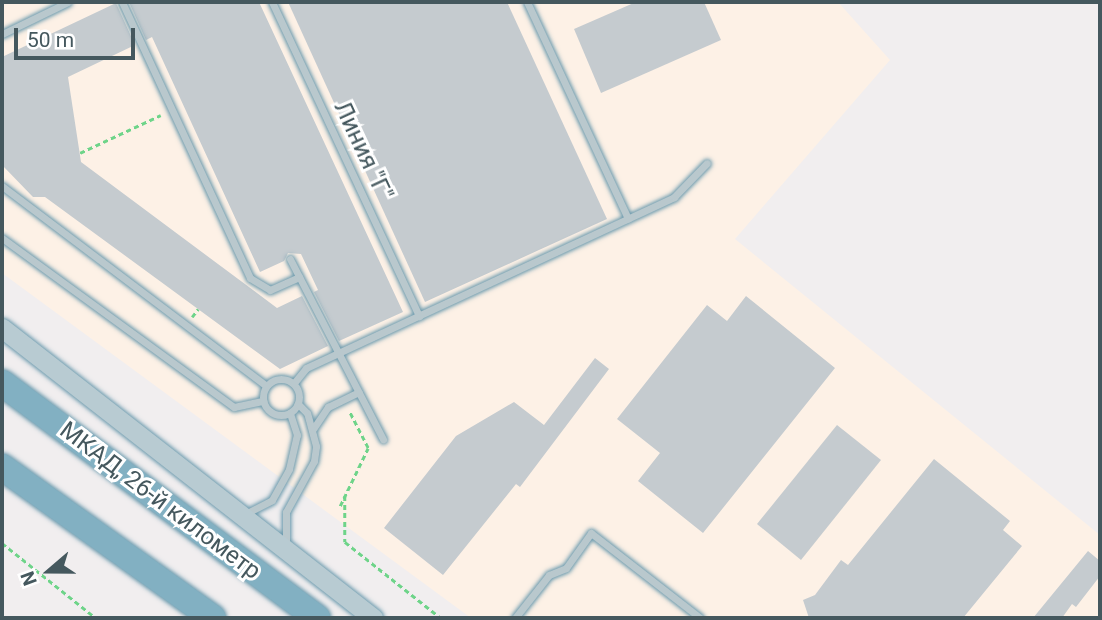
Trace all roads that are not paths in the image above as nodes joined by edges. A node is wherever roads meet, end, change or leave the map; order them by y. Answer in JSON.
{"nodes":[{"id":1,"x":68,"y":2,"type":"edge"},
{"id":2,"x":122,"y":2,"type":"edge"},
{"id":3,"x":272,"y":2,"type":"edge"},
{"id":4,"x":527,"y":2,"type":"edge"},
{"id":5,"x":2,"y":34,"type":"edge"},
{"id":6,"x":707,"y":163,"type":"dead end"},
{"id":7,"x":2,"y":186,"type":"edge"},
{"id":8,"x":628,"y":219,"type":"junction"},
{"id":9,"x":2,"y":238,"type":"edge"},
{"id":10,"x":536,"y":251,"type":"dead end"},
{"id":11,"x":290,"y":259,"type":"dead end"},
{"id":12,"x":540,"y":260,"type":"junction"},
{"id":13,"x":496,"y":270,"type":"dead end"},
{"id":14,"x":299,"y":277,"type":"junction"},
{"id":15,"x":500,"y":278,"type":"junction"},
{"id":16,"x":458,"y":287,"type":"dead end"},
{"id":17,"x":462,"y":296,"type":"junction"},
{"id":18,"x":419,"y":316,"type":"junction"},
{"id":19,"x":372,"y":326,"type":"dead end"},
{"id":20,"x":2,"y":328,"type":"edge"},
{"id":21,"x":377,"y":335,"type":"junction"},
{"id":22,"x":335,"y":354,"type":"junction"},
{"id":23,"x":2,"y":383,"type":"edge"},
{"id":24,"x":294,"y":383,"type":"junction"},
{"id":25,"x":266,"y":386,"type":"junction"},
{"id":26,"x":359,"y":392,"type":"junction"},
{"id":27,"x":263,"y":401,"type":"junction"},
{"id":28,"x":298,"y":404,"type":"junction"},
{"id":29,"x":290,"y":413,"type":"junction"},
{"id":30,"x":313,"y":429,"type":"junction"},
{"id":31,"x":383,"y":439,"type":"dead end"},
{"id":32,"x":2,"y":467,"type":"edge"},
{"id":33,"x":236,"y":515,"type":"junction"},
{"id":34,"x":296,"y":559,"type":"junction"},
{"id":35,"x":191,"y":610,"type":"edge"},
{"id":36,"x":213,"y":618,"type":"edge"},
{"id":37,"x":317,"y":618,"type":"edge"},
{"id":38,"x":373,"y":618,"type":"edge"},
{"id":39,"x":515,"y":618,"type":"edge"},
{"id":40,"x":700,"y":618,"type":"edge"}],
"edges":[{"from":1,"to":5,"type":"lane"},
{"from":2,"to":14,"type":"lane"},
{"from":3,"to":18,"type":"lane","name":"Линия \"Г\""},
{"from":4,"to":8,"type":"lane"},
{"from":6,"to":8,"type":"lane"},
{"from":7,"to":25,"type":"lane"},
{"from":8,"to":12,"type":"lane"},
{"from":9,"to":27,"type":"lane"},
{"from":10,"to":12,"type":"lane"},
{"from":11,"to":14,"type":"lane"},
{"from":12,"to":15,"type":"lane"},
{"from":13,"to":15,"type":"lane"},
{"from":14,"to":22,"type":"lane"},
{"from":15,"to":17,"type":"lane"},
{"from":16,"to":17,"type":"lane"},
{"from":17,"to":18,"type":"lane"},
{"from":18,"to":21,"type":"lane"},
{"from":19,"to":21,"type":"lane"},
{"from":20,"to":33,"type":"street"},
{"from":21,"to":22,"type":"lane"},
{"from":22,"to":24,"type":"lane"},
{"from":22,"to":26,"type":"lane"},
{"from":23,"to":37,"type":"highway","name":"МКАД, 26-й километр"},
{"from":24,"to":25,"type":"lane"},
{"from":24,"to":28,"type":"lane"},
{"from":25,"to":27,"type":"lane"},
{"from":26,"to":30,"type":"lane"},
{"from":26,"to":31,"type":"lane"},
{"from":27,"to":29,"type":"lane"},
{"from":28,"to":29,"type":"lane"},
{"from":28,"to":30,"type":"lane"},
{"from":29,"to":33,"type":"lane"},
{"from":30,"to":34,"type":"lane"},
{"from":32,"to":35,"type":"highway"},
{"from":33,"to":34,"type":"street"},
{"from":34,"to":38,"type":"street"},
{"from":35,"to":36,"type":"highway"},
{"from":39,"to":40,"type":"lane"}]}
